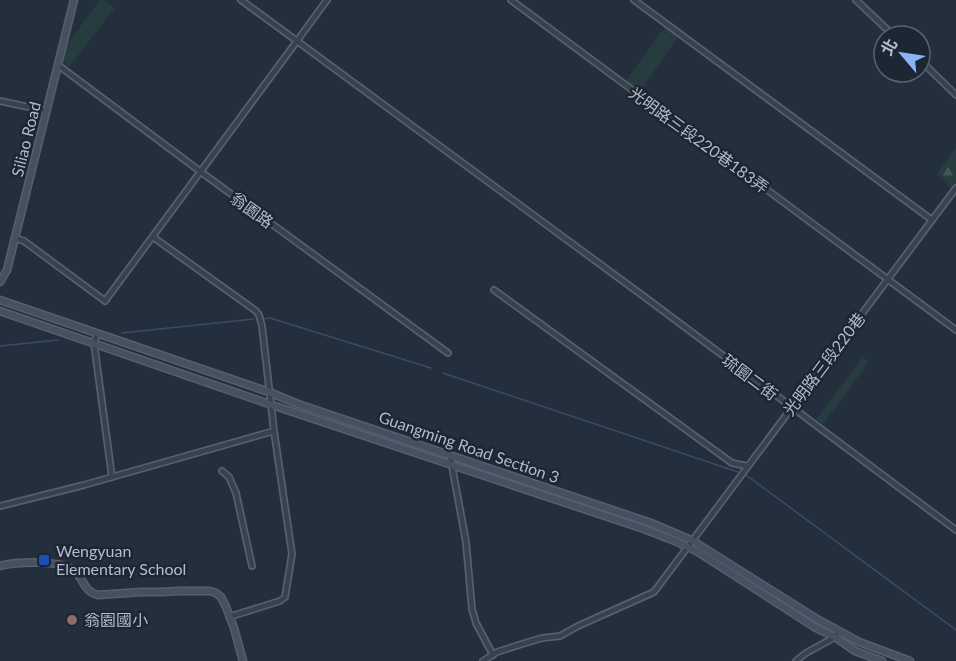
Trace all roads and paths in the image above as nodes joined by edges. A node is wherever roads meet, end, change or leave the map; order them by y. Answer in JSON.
{"nodes":[{"id":1,"x":74,"y":0,"type":"edge"},
{"id":2,"x":241,"y":0,"type":"edge"},
{"id":3,"x":327,"y":0,"type":"edge"},
{"id":4,"x":511,"y":0,"type":"edge"},
{"id":5,"x":634,"y":0,"type":"edge"},
{"id":6,"x":856,"y":0,"type":"edge"},
{"id":7,"x":881,"y":24,"type":"edge"},
{"id":8,"x":297,"y":41,"type":"junction"},
{"id":9,"x":58,"y":65,"type":"junction"},
{"id":10,"x":932,"y":72,"type":"edge"},
{"id":11,"x":956,"y":95,"type":"edge"},
{"id":12,"x":0,"y":101,"type":"edge"},
{"id":13,"x":47,"y":111,"type":"junction"},
{"id":14,"x":201,"y":172,"type":"junction"},
{"id":15,"x":956,"y":188,"type":"edge"},
{"id":16,"x":932,"y":220,"type":"junction"},
{"id":17,"x":153,"y":237,"type":"junction"},
{"id":18,"x":15,"y":238,"type":"junction"},
{"id":19,"x":4,"y":269,"type":"edge"},
{"id":20,"x":887,"y":279,"type":"junction"},
{"id":21,"x":0,"y":282,"type":"edge"},
{"id":22,"x":494,"y":290,"type":"dead end"},
{"id":23,"x":0,"y":300,"type":"edge"},
{"id":24,"x":0,"y":311,"type":"edge"},
{"id":25,"x":956,"y":330,"type":"edge"},
{"id":26,"x":97,"y":333,"type":"junction"},
{"id":27,"x":94,"y":343,"type":"junction"},
{"id":28,"x":448,"y":353,"type":"dead end"},
{"id":29,"x":269,"y":392,"type":"junction"},
{"id":30,"x":272,"y":405,"type":"junction"},
{"id":31,"x":792,"y":408,"type":"junction"},
{"id":32,"x":274,"y":431,"type":"junction"},
{"id":33,"x":450,"y":455,"type":"junction"},
{"id":34,"x":452,"y":465,"type":"junction"},
{"id":35,"x":747,"y":466,"type":"junction"},
{"id":36,"x":222,"y":471,"type":"dead end"},
{"id":37,"x":112,"y":477,"type":"junction"},
{"id":38,"x":0,"y":506,"type":"edge"},
{"id":39,"x":956,"y":530,"type":"edge"},
{"id":40,"x":693,"y":541,"type":"junction"},
{"id":41,"x":687,"y":547,"type":"junction"},
{"id":42,"x":0,"y":566,"type":"edge"},
{"id":43,"x":252,"y":566,"type":"dead end"},
{"id":44,"x":230,"y":616,"type":"junction"},
{"id":45,"x":839,"y":631,"type":"junction"},
{"id":46,"x":835,"y":637,"type":"junction"},
{"id":47,"x":493,"y":655,"type":"junction"},
{"id":48,"x":243,"y":661,"type":"edge"},
{"id":49,"x":483,"y":661,"type":"edge"},
{"id":50,"x":796,"y":661,"type":"edge"},
{"id":51,"x":882,"y":661,"type":"edge"},
{"id":52,"x":910,"y":661,"type":"edge"}],
"edges":[{"from":1,"to":9,"type":"street","name":"Siliao Road"},
{"from":2,"to":8,"type":"street","name":"琉園二街"},
{"from":3,"to":8,"type":"street"},
{"from":4,"to":20,"type":"street","name":"光明路三段220巷183弄"},
{"from":5,"to":16,"type":"street"},
{"from":6,"to":7,"type":"street"},
{"from":8,"to":14,"type":"street"},
{"from":8,"to":31,"type":"street","name":"琉園二街"},
{"from":9,"to":13,"type":"street","name":"Siliao Road"},
{"from":9,"to":14,"type":"street","name":"翁園路"},
{"from":10,"to":11,"type":"street"},
{"from":12,"to":13,"type":"street"},
{"from":13,"to":18,"type":"street","name":"Siliao Road"},
{"from":14,"to":17,"type":"street"},
{"from":14,"to":28,"type":"street","name":"翁園路"},
{"from":15,"to":16,"type":"street","name":"光明路三段220巷"},
{"from":16,"to":20,"type":"street","name":"光明路三段220巷"},
{"from":17,"to":18,"type":"street"},
{"from":17,"to":29,"type":"street"},
{"from":18,"to":19,"type":"street","name":"Siliao Road"},
{"from":19,"to":21,"type":"street","name":"Siliao Road"},
{"from":20,"to":25,"type":"street","name":"光明路三段220巷183弄"},
{"from":20,"to":31,"type":"street","name":"光明路三段220巷"},
{"from":22,"to":35,"type":"street"},
{"from":23,"to":26,"type":"street","name":"Guangming Road Section 3"},
{"from":24,"to":27,"type":"street","name":"Guangming Road Section 3"},
{"from":26,"to":27,"type":"street"},
{"from":26,"to":29,"type":"street","name":"Guangming Road Section 3"},
{"from":27,"to":30,"type":"street","name":"Guangming Road Section 3"},
{"from":27,"to":37,"type":"street"},
{"from":29,"to":30,"type":"street"},
{"from":29,"to":33,"type":"street","name":"Guangming Road Section 3"},
{"from":30,"to":32,"type":"street"},
{"from":30,"to":34,"type":"street","name":"Guangming Road Section 3"},
{"from":31,"to":35,"type":"street","name":"光明路三段220巷"},
{"from":31,"to":39,"type":"street","name":"琉園二街"},
{"from":32,"to":37,"type":"street"},
{"from":32,"to":44,"type":"street"},
{"from":33,"to":34,"type":"street"},
{"from":33,"to":40,"type":"street","name":"Guangming Road Section 3"},
{"from":34,"to":41,"type":"street","name":"Guangming Road Section 3"},
{"from":34,"to":47,"type":"street"},
{"from":35,"to":40,"type":"street","name":"光明路三段220巷"},
{"from":36,"to":43,"type":"street"},
{"from":37,"to":38,"type":"street"},
{"from":40,"to":41,"type":"street","name":"光明路三段220巷"},
{"from":40,"to":45,"type":"street","name":"Guangming Road Section 3"},
{"from":41,"to":46,"type":"street","name":"Guangming Road Section 3"},
{"from":41,"to":47,"type":"street","name":"光明路三段220巷"},
{"from":42,"to":44,"type":"street"},
{"from":44,"to":48,"type":"street"},
{"from":45,"to":46,"type":"street"},
{"from":45,"to":52,"type":"street","name":"Guangming Road Section 3"},
{"from":46,"to":50,"type":"street"},
{"from":46,"to":51,"type":"street","name":"Guangming Road Section 3"},
{"from":47,"to":49,"type":"street","name":"光明路三段220巷"}]}
